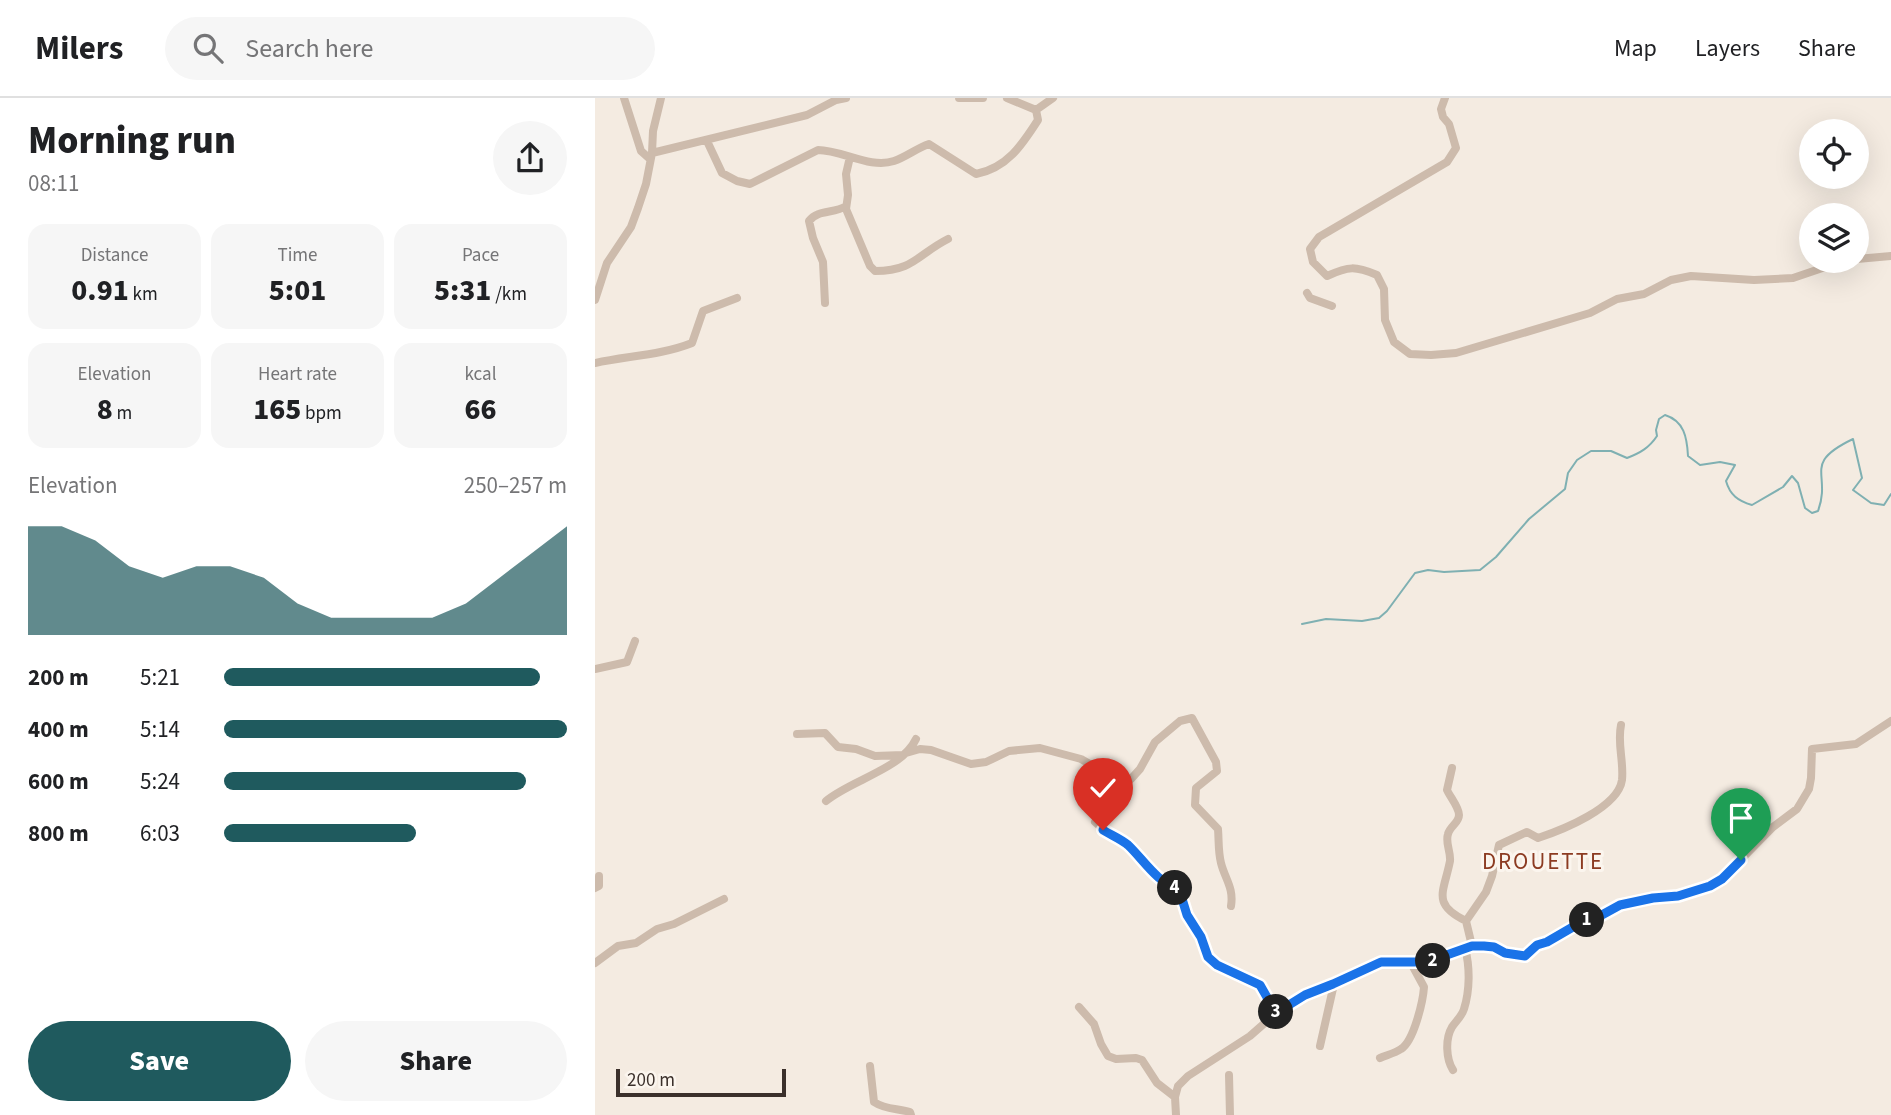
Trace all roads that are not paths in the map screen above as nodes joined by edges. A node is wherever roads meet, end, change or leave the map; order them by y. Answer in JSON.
{"nodes":[{"id":1,"x":624,"y":98,"type":"edge"},
{"id":2,"x":661,"y":98,"type":"edge"},
{"id":3,"x":846,"y":98,"type":"edge"},
{"id":4,"x":959,"y":98,"type":"edge"},
{"id":5,"x":983,"y":98,"type":"edge"},
{"id":6,"x":1007,"y":98,"type":"edge"},
{"id":7,"x":1053,"y":98,"type":"edge"},
{"id":8,"x":1445,"y":98,"type":"edge"},
{"id":9,"x":1036,"y":110,"type":"junction"},
{"id":10,"x":707,"y":141,"type":"junction"},
{"id":11,"x":651,"y":156,"type":"junction"},
{"id":12,"x":850,"y":157,"type":"junction"},
{"id":13,"x":846,"y":206,"type":"junction"},
{"id":14,"x":948,"y":239,"type":"dead end"},
{"id":15,"x":1891,"y":256,"type":"edge"},
{"id":16,"x":1869,"y":257,"type":"edge"},
{"id":17,"x":1808,"y":273,"type":"edge"},
{"id":18,"x":1307,"y":293,"type":"dead end"},
{"id":19,"x":737,"y":298,"type":"dead end"},
{"id":20,"x":595,"y":300,"type":"edge"},
{"id":21,"x":825,"y":303,"type":"dead end"},
{"id":22,"x":1332,"y":306,"type":"dead end"},
{"id":23,"x":595,"y":363,"type":"edge"},
{"id":24,"x":635,"y":641,"type":"dead end"},
{"id":25,"x":595,"y":669,"type":"edge"},
{"id":26,"x":1891,"y":722,"type":"edge"},
{"id":27,"x":1621,"y":725,"type":"dead end"},
{"id":28,"x":797,"y":734,"type":"dead end"},
{"id":29,"x":916,"y":739,"type":"dead end"},
{"id":30,"x":905,"y":754,"type":"junction"},
{"id":31,"x":1452,"y":768,"type":"dead end"},
{"id":32,"x":826,"y":801,"type":"dead end"},
{"id":33,"x":1095,"y":822,"type":"dead end"},
{"id":34,"x":599,"y":876,"type":"dead end"},
{"id":35,"x":595,"y":888,"type":"edge"},
{"id":36,"x":724,"y":899,"type":"dead end"},
{"id":37,"x":1231,"y":906,"type":"dead end"},
{"id":38,"x":1466,"y":921,"type":"junction"},
{"id":39,"x":1469,"y":947,"type":"junction"},
{"id":40,"x":595,"y":962,"type":"edge"},
{"id":41,"x":1411,"y":963,"type":"junction"},
{"id":42,"x":1333,"y":984,"type":"junction"},
{"id":43,"x":1079,"y":1007,"type":"dead end"},
{"id":44,"x":1276,"y":1013,"type":"junction"},
{"id":45,"x":1320,"y":1046,"type":"dead end"},
{"id":46,"x":1380,"y":1058,"type":"dead end"},
{"id":47,"x":870,"y":1066,"type":"dead end"},
{"id":48,"x":1453,"y":1070,"type":"dead end"},
{"id":49,"x":1229,"y":1075,"type":"dead end"},
{"id":50,"x":1175,"y":1097,"type":"junction"},
{"id":51,"x":911,"y":1115,"type":"edge"},
{"id":52,"x":1176,"y":1115,"type":"edge"},
{"id":53,"x":1230,"y":1115,"type":"edge"}],
"edges":[{"from":1,"to":11,"type":"street"},
{"from":2,"to":11,"type":"street"},
{"from":3,"to":10,"type":"street"},
{"from":4,"to":5,"type":"street"},
{"from":6,"to":9,"type":"street"},
{"from":7,"to":9,"type":"street"},
{"from":8,"to":17,"type":"street"},
{"from":9,"to":12,"type":"street"},
{"from":10,"to":11,"type":"street"},
{"from":10,"to":12,"type":"street"},
{"from":11,"to":20,"type":"street"},
{"from":12,"to":13,"type":"street"},
{"from":13,"to":14,"type":"street"},
{"from":13,"to":21,"type":"street"},
{"from":15,"to":16,"type":"street"},
{"from":18,"to":22,"type":"street"},
{"from":19,"to":23,"type":"street"},
{"from":24,"to":25,"type":"street"},
{"from":26,"to":39,"type":"street"},
{"from":27,"to":38,"type":"street"},
{"from":28,"to":30,"type":"street"},
{"from":29,"to":30,"type":"street"},
{"from":30,"to":32,"type":"street"},
{"from":30,"to":37,"type":"street"},
{"from":31,"to":38,"type":"street"},
{"from":33,"to":44,"type":"street"},
{"from":34,"to":35,"type":"street"},
{"from":36,"to":40,"type":"street"},
{"from":38,"to":39,"type":"street"},
{"from":39,"to":41,"type":"street"},
{"from":39,"to":48,"type":"street"},
{"from":41,"to":42,"type":"street"},
{"from":41,"to":46,"type":"street"},
{"from":42,"to":44,"type":"street"},
{"from":42,"to":45,"type":"street"},
{"from":43,"to":50,"type":"street"},
{"from":44,"to":50,"type":"street"},
{"from":47,"to":51,"type":"street"},
{"from":49,"to":53,"type":"street"},
{"from":50,"to":52,"type":"street"}]}
